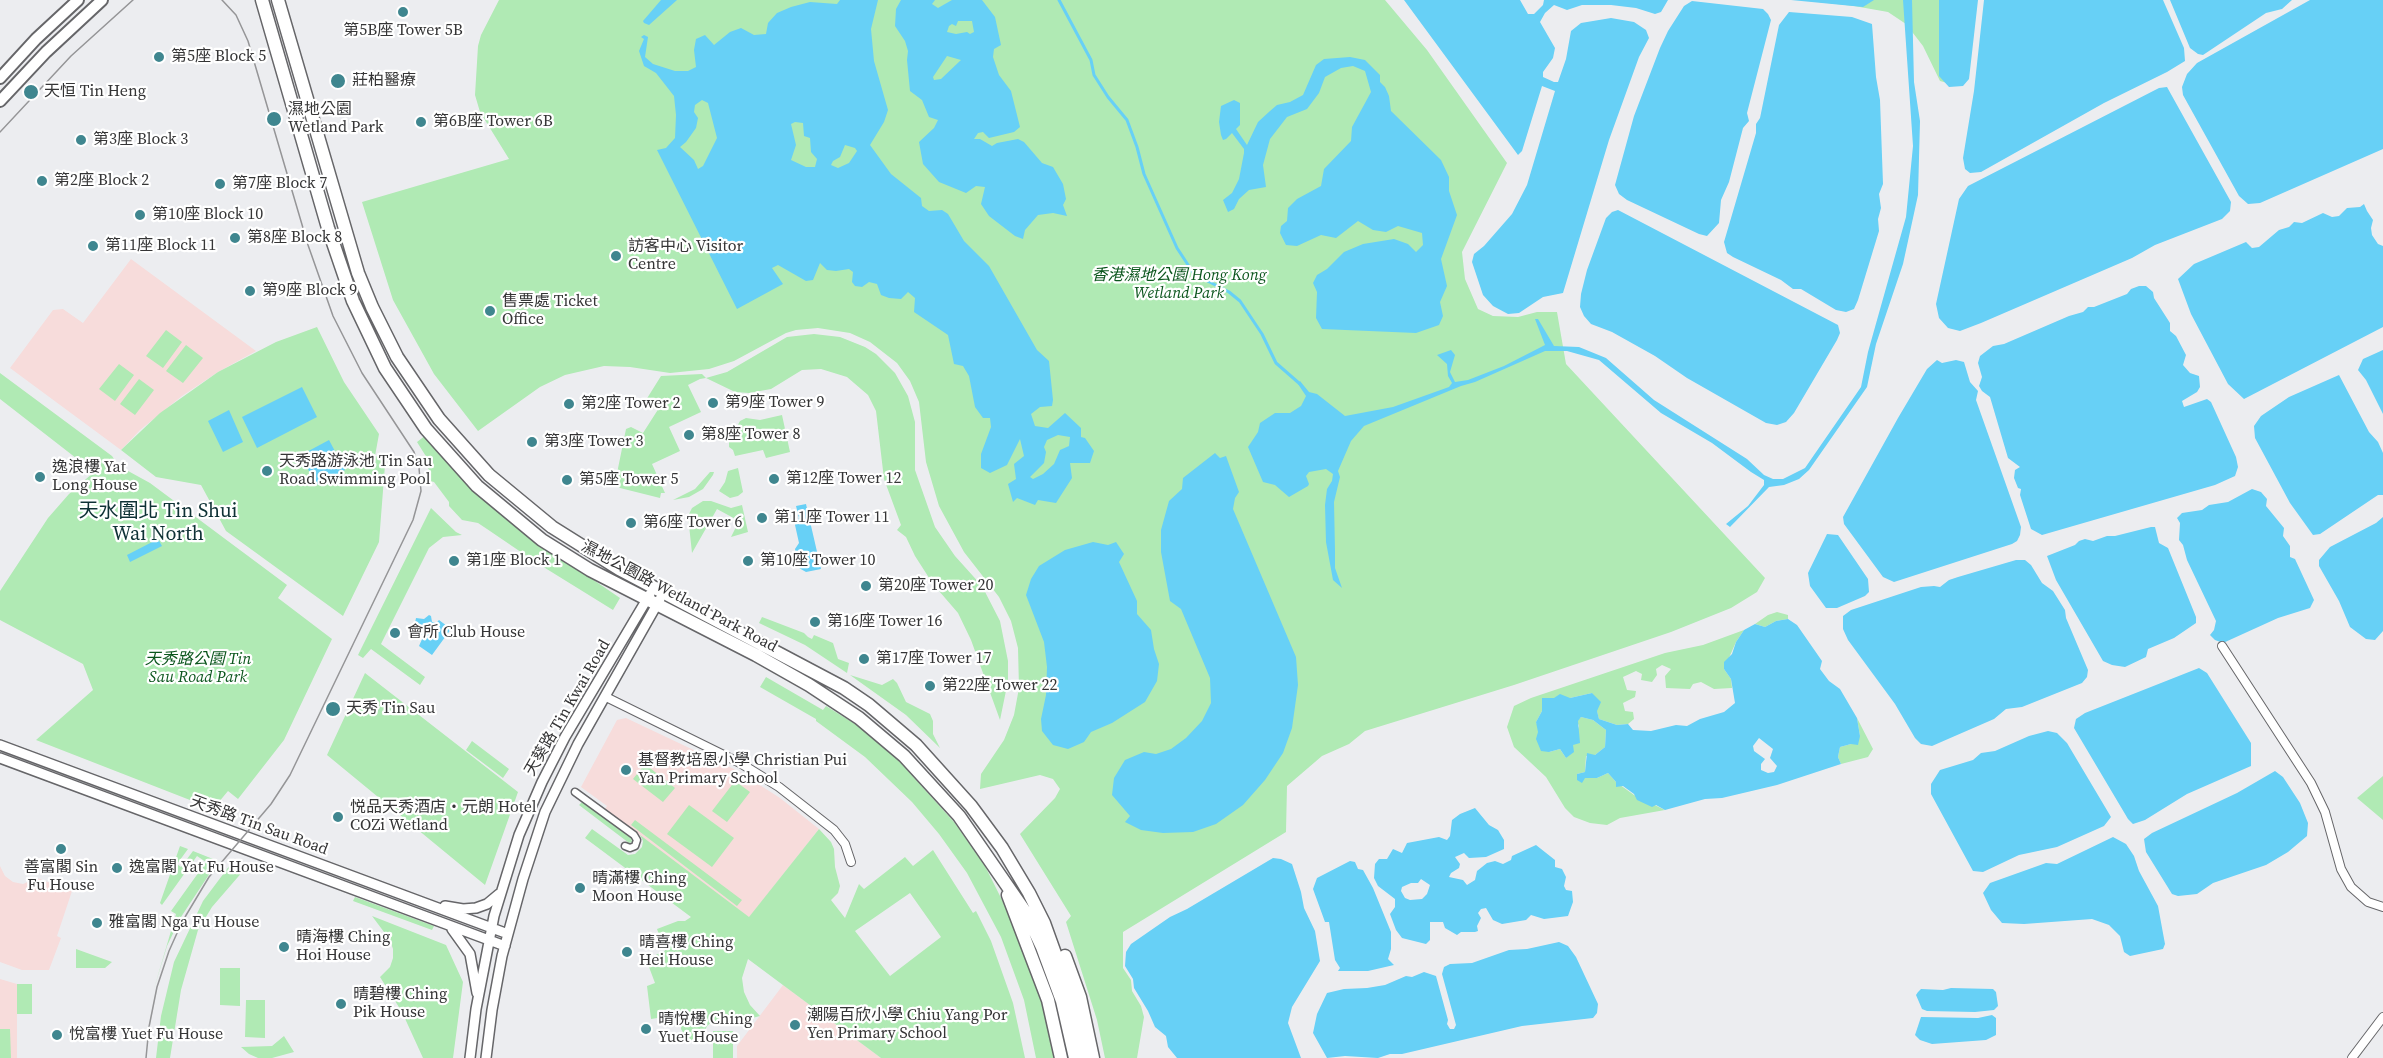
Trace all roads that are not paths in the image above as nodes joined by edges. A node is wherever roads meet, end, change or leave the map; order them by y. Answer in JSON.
{"nodes":[{"id":1,"x":78,"y":0,"type":"edge"},
{"id":2,"x":102,"y":0,"type":"edge"},
{"id":3,"x":254,"y":0,"type":"edge"},
{"id":4,"x":278,"y":0,"type":"edge"},
{"id":5,"x":264,"y":6,"type":"edge"},
{"id":6,"x":0,"y":78,"type":"edge"},
{"id":7,"x":0,"y":101,"type":"edge"},
{"id":8,"x":659,"y":589,"type":"junction"},
{"id":9,"x":652,"y":606,"type":"junction"},
{"id":10,"x":2222,"y":646,"type":"dead end"},
{"id":11,"x":606,"y":697,"type":"junction"},
{"id":12,"x":0,"y":745,"type":"edge"},
{"id":13,"x":0,"y":758,"type":"edge"},
{"id":14,"x":574,"y":792,"type":"dead end"},
{"id":15,"x":624,"y":846,"type":"dead end"},
{"id":16,"x":851,"y":862,"type":"dead end"},
{"id":17,"x":998,"y":872,"type":"junction"},
{"id":18,"x":500,"y":892,"type":"junction"},
{"id":19,"x":403,"y":896,"type":"junction"},
{"id":20,"x":2383,"y":908,"type":"edge"},
{"id":21,"x":1044,"y":923,"type":"junction"},
{"id":22,"x":448,"y":925,"type":"junction"},
{"id":23,"x":491,"y":928,"type":"junction"},
{"id":24,"x":508,"y":934,"type":"junction"},
{"id":25,"x":490,"y":941,"type":"junction"},
{"id":26,"x":505,"y":946,"type":"junction"},
{"id":27,"x":1059,"y":976,"type":"junction"},
{"id":28,"x":478,"y":998,"type":"junction"},
{"id":29,"x":2383,"y":1017,"type":"edge"},
{"id":30,"x":470,"y":1058,"type":"edge"},
{"id":31,"x":486,"y":1058,"type":"edge"},
{"id":32,"x":1061,"y":1058,"type":"edge"},
{"id":33,"x":1075,"y":1058,"type":"edge"},
{"id":34,"x":1085,"y":1058,"type":"edge"},
{"id":35,"x":1093,"y":1058,"type":"edge"},
{"id":36,"x":2352,"y":1058,"type":"edge"}],
"edges":[{"from":1,"to":6,"type":"main road"},
{"from":2,"to":7,"type":"main road"},
{"from":3,"to":5,"type":"main road"},
{"from":4,"to":8,"type":"main road","name":"濕地公園路 Wetland Park Road"},
{"from":5,"to":9,"type":"main road","name":"濕地公園路 Wetland Park Road"},
{"from":8,"to":9,"type":"street","name":"天葵路 Tin Kwai Road"},
{"from":8,"to":21,"type":"main road","name":"濕地公園路 Wetland Park Road"},
{"from":9,"to":11,"type":"street","name":"天葵路 Tin Kwai Road"},
{"from":9,"to":17,"type":"main road","name":"濕地公園路 Wetland Park Road"},
{"from":9,"to":18,"type":"street","name":"天葵路 Tin Kwai Road"},
{"from":10,"to":20,"type":"street"},
{"from":11,"to":16,"type":"street"},
{"from":11,"to":24,"type":"street","name":"天葵路 Tin Kwai Road"},
{"from":12,"to":19,"type":"street","name":"天秀路 Tin Sau Road"},
{"from":13,"to":22,"type":"street","name":"天秀路 Tin Sau Road"},
{"from":14,"to":15,"type":"street"},
{"from":17,"to":27,"type":"main road","name":"濕地公園路 Wetland Park Road"},
{"from":17,"to":32,"type":"main road"},
{"from":18,"to":19,"type":"street"},
{"from":18,"to":23,"type":"street","name":"天葵路 Tin Kwai Road"},
{"from":19,"to":23,"type":"street","name":"天秀路 Tin Sau Road"},
{"from":21,"to":27,"type":"main road","name":"濕地公園路 Wetland Park Road"},
{"from":21,"to":35,"type":"main road"},
{"from":22,"to":25,"type":"street","name":"天秀路 Tin Sau Road"},
{"from":22,"to":28,"type":"street"},
{"from":23,"to":24,"type":"street","name":"天秀路 Tin Sau Road"},
{"from":23,"to":25,"type":"street","name":"天葵路 Tin Kwai Road"},
{"from":24,"to":26,"type":"street","name":"天葵路 Tin Kwai Road"},
{"from":25,"to":26,"type":"street","name":"天秀路 Tin Sau Road"},
{"from":25,"to":28,"type":"street","name":"天葵路 Tin Kwai Road"},
{"from":26,"to":31,"type":"street","name":"天葵路 Tin Kwai Road"},
{"from":27,"to":33,"type":"main road","name":"濕地公園路 Wetland Park Road"},
{"from":27,"to":34,"type":"main road","name":"濕地公園路 Wetland Park Road"},
{"from":28,"to":30,"type":"street","name":"天葵路 Tin Kwai Road"},
{"from":29,"to":36,"type":"street"}]}
